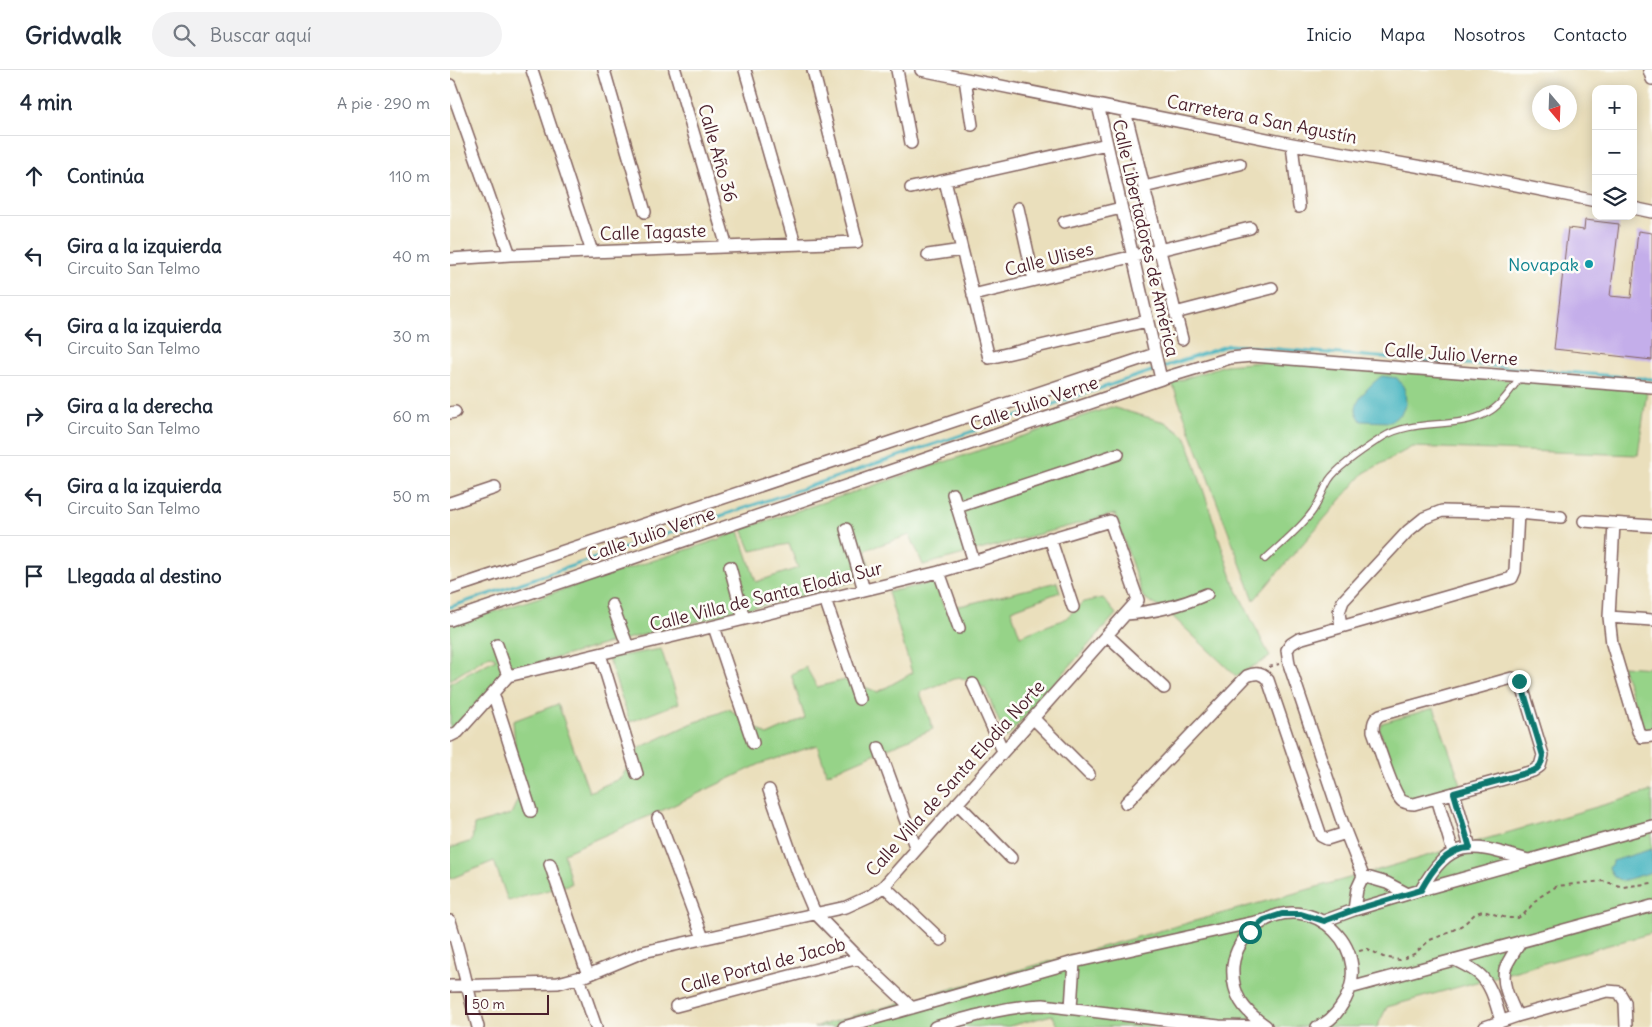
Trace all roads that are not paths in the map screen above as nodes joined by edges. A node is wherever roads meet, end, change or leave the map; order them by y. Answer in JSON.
{"nodes":[{"id":1,"x":532,"y":70,"type":"edge"},
{"id":2,"x":604,"y":70,"type":"edge"},
{"id":3,"x":675,"y":70,"type":"edge"},
{"id":4,"x":745,"y":70,"type":"edge"},
{"id":5,"x":814,"y":70,"type":"edge"},
{"id":6,"x":897,"y":70,"type":"edge"},
{"id":7,"x":921,"y":70,"type":"edge"},
{"id":8,"x":1649,"y":70,"type":"edge"},
{"id":9,"x":965,"y":79,"type":"junction"},
{"id":10,"x":1652,"y":79,"type":"edge"},
{"id":11,"x":450,"y":85,"type":"edge"},
{"id":12,"x":1098,"y":105,"type":"junction"},
{"id":13,"x":1125,"y":111,"type":"junction"},
{"id":14,"x":972,"y":126,"type":"dead end"},
{"id":15,"x":911,"y":143,"type":"dead end"},
{"id":16,"x":1106,"y":144,"type":"junction"},
{"id":17,"x":1292,"y":144,"type":"junction"},
{"id":18,"x":1240,"y":164,"type":"dead end"},
{"id":19,"x":945,"y":181,"type":"junction"},
{"id":20,"x":1144,"y":187,"type":"junction"},
{"id":21,"x":911,"y":188,"type":"dead end"},
{"id":22,"x":1592,"y":200,"type":"edge"},
{"id":23,"x":1299,"y":206,"type":"dead end"},
{"id":24,"x":1018,"y":208,"type":"dead end"},
{"id":25,"x":1121,"y":208,"type":"junction"},
{"id":26,"x":1637,"y":209,"type":"edge"},
{"id":27,"x":645,"y":212,"type":"dead end"},
{"id":28,"x":1652,"y":212,"type":"edge"},
{"id":29,"x":1064,"y":222,"type":"dead end"},
{"id":30,"x":1250,"y":228,"type":"dead end"},
{"id":31,"x":796,"y":244,"type":"junction"},
{"id":32,"x":728,"y":247,"type":"junction"},
{"id":33,"x":962,"y":250,"type":"junction"},
{"id":34,"x":1159,"y":250,"type":"junction"},
{"id":35,"x":592,"y":252,"type":"junction"},
{"id":36,"x":510,"y":255,"type":"junction"},
{"id":37,"x":928,"y":255,"type":"dead end"},
{"id":38,"x":1132,"y":256,"type":"junction"},
{"id":39,"x":450,"y":259,"type":"edge"},
{"id":40,"x":1034,"y":280,"type":"junction"},
{"id":41,"x":1272,"y":288,"type":"dead end"},
{"id":42,"x":974,"y":295,"type":"junction"},
{"id":43,"x":1175,"y":313,"type":"junction"},
{"id":44,"x":1147,"y":321,"type":"junction"},
{"id":45,"x":1182,"y":339,"type":"dead end"},
{"id":46,"x":1158,"y":367,"type":"junction"},
{"id":47,"x":1521,"y":377,"type":"junction"},
{"id":48,"x":1652,"y":387,"type":"edge"},
{"id":49,"x":1118,"y":454,"type":"dead end"},
{"id":50,"x":495,"y":488,"type":"dead end"},
{"id":51,"x":953,"y":494,"type":"dead end"},
{"id":52,"x":450,"y":503,"type":"edge"},
{"id":53,"x":957,"y":507,"type":"junction"},
{"id":54,"x":1518,"y":513,"type":"junction"},
{"id":55,"x":1561,"y":517,"type":"dead end"},
{"id":56,"x":1110,"y":521,"type":"joint"},
{"id":57,"x":1584,"y":521,"type":"dead end"},
{"id":58,"x":1614,"y":523,"type":"junction"},
{"id":59,"x":1652,"y":526,"type":"edge"},
{"id":60,"x":846,"y":529,"type":"dead end"},
{"id":61,"x":1050,"y":538,"type":"junction"},
{"id":62,"x":1265,"y":559,"type":"dead end"},
{"id":63,"x":974,"y":562,"type":"junction"},
{"id":64,"x":730,"y":567,"type":"dead end"},
{"id":65,"x":939,"y":572,"type":"junction"},
{"id":66,"x":450,"y":589,"type":"edge"},
{"id":67,"x":864,"y":590,"type":"junction"},
{"id":68,"x":1207,"y":594,"type":"dead end"},
{"id":69,"x":825,"y":600,"type":"junction"},
{"id":70,"x":612,"y":605,"type":"dead end"},
{"id":71,"x":1073,"y":607,"type":"dead end"},
{"id":72,"x":1126,"y":614,"type":"junction"},
{"id":73,"x":1609,"y":617,"type":"junction"},
{"id":74,"x":744,"y":619,"type":"junction"},
{"id":75,"x":450,"y":620,"type":"edge"},
{"id":76,"x":1652,"y":620,"type":"edge"},
{"id":77,"x":1341,"y":626,"type":"junction"},
{"id":78,"x":714,"y":627,"type":"junction"},
{"id":79,"x":959,"y":628,"type":"dead end"},
{"id":80,"x":1107,"y":634,"type":"junction"},
{"id":81,"x":497,"y":645,"type":"dead end"},
{"id":82,"x":628,"y":648,"type":"junction"},
{"id":83,"x":600,"y":654,"type":"junction"},
{"id":84,"x":508,"y":676,"type":"junction"},
{"id":85,"x":973,"y":684,"type":"dead end"},
{"id":86,"x":1164,"y":688,"type":"dead end"},
{"id":87,"x":494,"y":693,"type":"junction"},
{"id":88,"x":859,"y":699,"type":"dead end"},
{"id":89,"x":1033,"y":718,"type":"junction"},
{"id":90,"x":450,"y":736,"type":"edge"},
{"id":91,"x":1652,"y":736,"type":"edge"},
{"id":92,"x":753,"y":743,"type":"dead end"},
{"id":93,"x":879,"y":748,"type":"dead end"},
{"id":94,"x":1003,"y":751,"type":"junction"},
{"id":95,"x":637,"y":774,"type":"dead end"},
{"id":96,"x":1089,"y":774,"type":"dead end"},
{"id":97,"x":770,"y":790,"type":"dead end"},
{"id":98,"x":1454,"y":793,"type":"junction"},
{"id":99,"x":1437,"y":798,"type":"junction"},
{"id":100,"x":1126,"y":802,"type":"dead end"},
{"id":101,"x":957,"y":803,"type":"junction"},
{"id":102,"x":531,"y":811,"type":"dead end"},
{"id":103,"x":658,"y":818,"type":"dead end"},
{"id":104,"x":1652,"y":826,"type":"edge"},
{"id":105,"x":1346,"y":833,"type":"junction"},
{"id":106,"x":1470,"y":848,"type":"junction"},
{"id":107,"x":916,"y":850,"type":"junction"},
{"id":108,"x":1453,"y":852,"type":"junction"},
{"id":109,"x":1011,"y":858,"type":"dead end"},
{"id":110,"x":1530,"y":860,"type":"junction"},
{"id":111,"x":550,"y":864,"type":"dead end"},
{"id":112,"x":1363,"y":876,"type":"junction"},
{"id":113,"x":884,"y":886,"type":"junction"},
{"id":114,"x":1421,"y":890,"type":"junction"},
{"id":115,"x":1408,"y":894,"type":"junction"},
{"id":116,"x":1652,"y":906,"type":"edge"},
{"id":117,"x":1354,"y":910,"type":"junction"},
{"id":118,"x":815,"y":913,"type":"junction"},
{"id":119,"x":1264,"y":920,"type":"junction"},
{"id":120,"x":450,"y":921,"type":"edge"},
{"id":121,"x":1324,"y":921,"type":"junction"},
{"id":122,"x":703,"y":938,"type":"junction"},
{"id":123,"x":941,"y":940,"type":"dead end"},
{"id":124,"x":1521,"y":941,"type":"junction"},
{"id":125,"x":859,"y":958,"type":"junction"},
{"id":126,"x":1455,"y":960,"type":"junction"},
{"id":127,"x":1074,"y":962,"type":"junction"},
{"id":128,"x":584,"y":976,"type":"junction"},
{"id":129,"x":466,"y":985,"type":"junction"},
{"id":130,"x":450,"y":986,"type":"edge"},
{"id":131,"x":1350,"y":988,"type":"junction"},
{"id":132,"x":676,"y":1006,"type":"dead end"},
{"id":133,"x":912,"y":1008,"type":"junction"},
{"id":134,"x":1071,"y":1008,"type":"junction"},
{"id":135,"x":1517,"y":1016,"type":"junction"},
{"id":136,"x":1501,"y":1021,"type":"junction"},
{"id":137,"x":478,"y":1027,"type":"edge"},
{"id":138,"x":596,"y":1027,"type":"edge"},
{"id":139,"x":844,"y":1027,"type":"edge"},
{"id":140,"x":935,"y":1027,"type":"edge"},
{"id":141,"x":1267,"y":1027,"type":"edge"},
{"id":142,"x":1317,"y":1027,"type":"edge"},
{"id":143,"x":1485,"y":1027,"type":"edge"},
{"id":144,"x":1626,"y":1027,"type":"edge"}],
"edges":[{"from":1,"to":35,"type":"street"},
{"from":2,"to":27,"type":"street"},
{"from":3,"to":32,"type":"street","name":"Calle Año 36"},
{"from":4,"to":31,"type":"street"},
{"from":5,"to":31,"type":"street","name":"Calle Tagaste"},
{"from":6,"to":15,"type":"street"},
{"from":7,"to":9,"type":"street","name":"Carretera a San Agustín"},
{"from":8,"to":10,"type":"street"},
{"from":9,"to":12,"type":"street","name":"Carretera a San Agustín"},
{"from":9,"to":14,"type":"street"},
{"from":11,"to":36,"type":"street"},
{"from":12,"to":13,"type":"street","name":"Carretera a San Agustín"},
{"from":12,"to":16,"type":"street","name":"Calle Libertadores de América"},
{"from":13,"to":17,"type":"street","name":"Carretera a San Agustín"},
{"from":13,"to":20,"type":"street","name":"Calle Libertadores de América"},
{"from":16,"to":19,"type":"street"},
{"from":16,"to":25,"type":"street","name":"Calle Libertadores de América"},
{"from":17,"to":22,"type":"street","name":"Carretera a San Agustín"},
{"from":17,"to":23,"type":"street"},
{"from":18,"to":20,"type":"street"},
{"from":19,"to":21,"type":"street"},
{"from":19,"to":33,"type":"street"},
{"from":20,"to":34,"type":"street","name":"Calle Libertadores de América"},
{"from":24,"to":40,"type":"street"},
{"from":25,"to":29,"type":"street"},
{"from":25,"to":38,"type":"street","name":"Calle Libertadores de América"},
{"from":26,"to":28,"type":"street"},
{"from":30,"to":34,"type":"street","name":"Calle Ulises"},
{"from":31,"to":32,"type":"street","name":"Calle Tagaste"},
{"from":32,"to":35,"type":"street","name":"Calle Tagaste"},
{"from":33,"to":37,"type":"street"},
{"from":33,"to":42,"type":"street"},
{"from":34,"to":38,"type":"street","name":"Calle Ulises"},
{"from":34,"to":43,"type":"street","name":"Calle Libertadores de América"},
{"from":35,"to":36,"type":"street","name":"Calle Tagaste"},
{"from":36,"to":39,"type":"street","name":"Calle Tagaste"},
{"from":38,"to":40,"type":"street","name":"Calle Ulises"},
{"from":38,"to":44,"type":"street","name":"Calle Libertadores de América"},
{"from":40,"to":42,"type":"street","name":"Calle Ulises"},
{"from":41,"to":43,"type":"street"},
{"from":42,"to":44,"type":"street"},
{"from":43,"to":45,"type":"street","name":"Calle Libertadores de América"},
{"from":44,"to":46,"type":"street","name":"Calle Libertadores de América"},
{"from":46,"to":47,"type":"street","name":"Calle Julio Verne"},
{"from":46,"to":66,"type":"street"},
{"from":46,"to":75,"type":"street","name":"Calle Julio Verne"},
{"from":47,"to":48,"type":"street","name":"Calle Julio Verne"},
{"from":47,"to":62,"type":"lane"},
{"from":49,"to":53,"type":"street"},
{"from":50,"to":52,"type":"street"},
{"from":51,"to":53,"type":"street"},
{"from":53,"to":63,"type":"street"},
{"from":54,"to":55,"type":"street"},
{"from":54,"to":77,"type":"street"},
{"from":54,"to":77,"type":"street"},
{"from":56,"to":61,"type":"street","name":"Calle Villa de Santa Elodia Sur"},
{"from":56,"to":72,"type":"street","name":"Calle Villa de Santa Elodia Norte"},
{"from":57,"to":58,"type":"street"},
{"from":58,"to":59,"type":"street"},
{"from":58,"to":73,"type":"street"},
{"from":60,"to":67,"type":"street"},
{"from":61,"to":63,"type":"street","name":"Calle Villa de Santa Elodia Sur"},
{"from":61,"to":71,"type":"street"},
{"from":63,"to":65,"type":"street","name":"Calle Villa de Santa Elodia Sur"},
{"from":64,"to":74,"type":"street"},
{"from":65,"to":67,"type":"street","name":"Calle Villa de Santa Elodia Sur"},
{"from":65,"to":79,"type":"street"},
{"from":67,"to":69,"type":"street","name":"Calle Villa de Santa Elodia Sur"},
{"from":68,"to":72,"type":"street"},
{"from":69,"to":74,"type":"street","name":"Calle Villa de Santa Elodia Sur"},
{"from":69,"to":88,"type":"street"},
{"from":70,"to":82,"type":"street"},
{"from":72,"to":80,"type":"street","name":"Calle Villa de Santa Elodia Norte"},
{"from":73,"to":76,"type":"street"},
{"from":73,"to":91,"type":"street"},
{"from":74,"to":78,"type":"street","name":"Calle Villa de Santa Elodia Sur"},
{"from":77,"to":105,"type":"street"},
{"from":78,"to":82,"type":"street","name":"Calle Villa de Santa Elodia Sur"},
{"from":78,"to":92,"type":"street"},
{"from":80,"to":86,"type":"street"},
{"from":80,"to":89,"type":"street","name":"Calle Villa de Santa Elodia Norte"},
{"from":81,"to":84,"type":"street"},
{"from":82,"to":83,"type":"street","name":"Calle Villa de Santa Elodia Sur"},
{"from":83,"to":84,"type":"street","name":"Calle Villa de Santa Elodia Sur"},
{"from":83,"to":95,"type":"street"},
{"from":84,"to":87,"type":"street"},
{"from":85,"to":94,"type":"street"},
{"from":87,"to":90,"type":"street"},
{"from":87,"to":102,"type":"street"},
{"from":89,"to":94,"type":"street","name":"Calle Villa de Santa Elodia Norte"},
{"from":89,"to":96,"type":"street"},
{"from":93,"to":107,"type":"street"},
{"from":94,"to":101,"type":"street","name":"Calle Villa de Santa Elodia Norte"},
{"from":97,"to":118,"type":"street"},
{"from":98,"to":99,"type":"street"},
{"from":98,"to":99,"type":"street"},
{"from":98,"to":106,"type":"street"},
{"from":99,"to":108,"type":"street"},
{"from":100,"to":105,"type":"street"},
{"from":101,"to":107,"type":"street","name":"Calle Villa de Santa Elodia Norte"},
{"from":101,"to":109,"type":"street"},
{"from":103,"to":122,"type":"street"},
{"from":104,"to":110,"type":"street"},
{"from":105,"to":112,"type":"street"},
{"from":106,"to":108,"type":"street"},
{"from":106,"to":110,"type":"street"},
{"from":107,"to":113,"type":"street","name":"Calle Villa de Santa Elodia Norte"},
{"from":108,"to":114,"type":"street"},
{"from":110,"to":114,"type":"street"},
{"from":111,"to":128,"type":"street"},
{"from":112,"to":115,"type":"street"},
{"from":112,"to":117,"type":"street"},
{"from":113,"to":118,"type":"street","name":"Calle Villa de Santa Elodia Norte"},
{"from":113,"to":123,"type":"street"},
{"from":114,"to":115,"type":"street"},
{"from":115,"to":117,"type":"street"},
{"from":116,"to":124,"type":"street"},
{"from":117,"to":121,"type":"street"},
{"from":118,"to":122,"type":"street","name":"Calle Villa de Santa Elodia Norte"},
{"from":118,"to":125,"type":"street","name":"Calle Portal de Jacob"},
{"from":119,"to":121,"type":"street"},
{"from":119,"to":127,"type":"street"},
{"from":119,"to":141,"type":"street"},
{"from":120,"to":129,"type":"street"},
{"from":121,"to":131,"type":"street"},
{"from":122,"to":128,"type":"street","name":"Calle Villa de Santa Elodia Norte"},
{"from":124,"to":126,"type":"street"},
{"from":124,"to":135,"type":"street"},
{"from":125,"to":132,"type":"street","name":"Calle Portal de Jacob"},
{"from":125,"to":133,"type":"street","name":"Calle Portal de Jacob"},
{"from":126,"to":131,"type":"street"},
{"from":126,"to":136,"type":"street"},
{"from":127,"to":133,"type":"street"},
{"from":127,"to":134,"type":"street"},
{"from":128,"to":129,"type":"street","name":"Calle Villa de Santa Elodia Norte"},
{"from":128,"to":138,"type":"street"},
{"from":129,"to":130,"type":"street","name":"Calle Villa de Santa Elodia Norte"},
{"from":129,"to":137,"type":"street"},
{"from":131,"to":142,"type":"street"},
{"from":133,"to":139,"type":"street"},
{"from":134,"to":140,"type":"street"},
{"from":134,"to":141,"type":"street"},
{"from":135,"to":136,"type":"street"},
{"from":135,"to":144,"type":"street"},
{"from":136,"to":143,"type":"street"}]}
